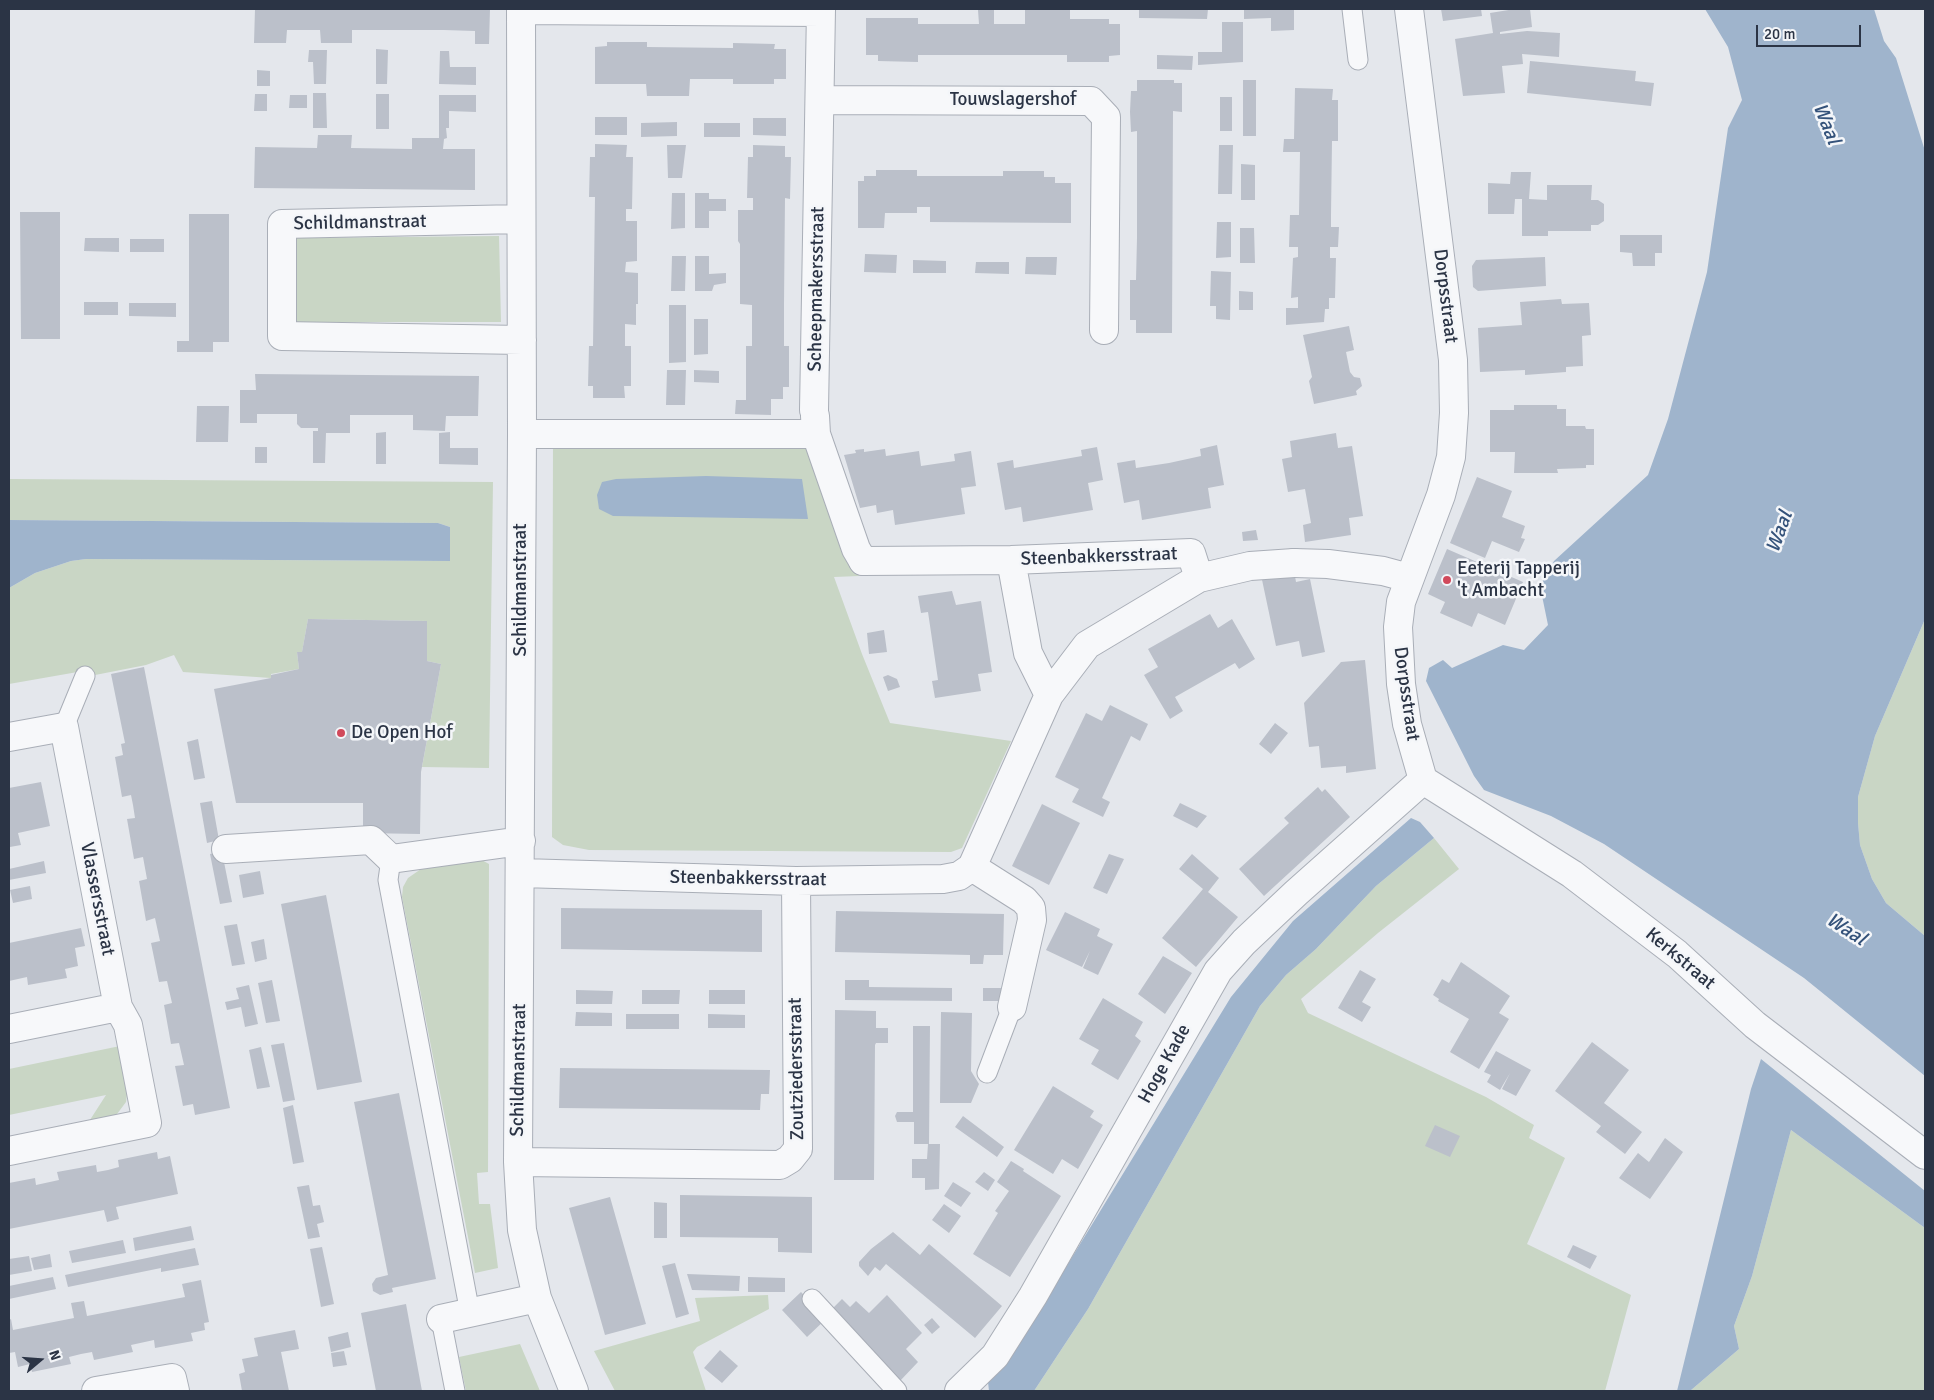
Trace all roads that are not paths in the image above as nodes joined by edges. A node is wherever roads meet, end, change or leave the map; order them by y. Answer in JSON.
{"nodes":[{"id":1,"x":521,"y":9,"type":"edge"},
{"id":2,"x":1352,"y":9,"type":"edge"},
{"id":3,"x":1409,"y":9,"type":"edge"},
{"id":4,"x":821,"y":10,"type":"edge"},
{"id":5,"x":1358,"y":60,"type":"dead end"},
{"id":6,"x":820,"y":100,"type":"junction"},
{"id":7,"x":521,"y":219,"type":"junction"},
{"id":8,"x":1104,"y":330,"type":"dead end"},
{"id":9,"x":522,"y":340,"type":"junction"},
{"id":10,"x":815,"y":422,"type":"junction"},
{"id":11,"x":522,"y":434,"type":"junction"},
{"id":12,"x":1011,"y":560,"type":"junction"},
{"id":13,"x":863,"y":561,"type":"joint"},
{"id":14,"x":1199,"y":578,"type":"junction"},
{"id":15,"x":1409,"y":578,"type":"junction"},
{"id":16,"x":85,"y":676,"type":"dead end"},
{"id":17,"x":1049,"y":695,"type":"junction"},
{"id":18,"x":64,"y":727,"type":"junction"},
{"id":19,"x":9,"y":737,"type":"edge"},
{"id":20,"x":1423,"y":780,"type":"junction"},
{"id":21,"x":521,"y":841,"type":"junction"},
{"id":22,"x":226,"y":849,"type":"dead end"},
{"id":23,"x":392,"y":859,"type":"junction"},
{"id":24,"x":972,"y":866,"type":"junction"},
{"id":25,"x":521,"y":873,"type":"junction"},
{"id":26,"x":796,"y":881,"type":"junction"},
{"id":27,"x":118,"y":1007,"type":"junction"},
{"id":28,"x":1012,"y":1007,"type":"joint"},
{"id":29,"x":9,"y":1029,"type":"edge"},
{"id":30,"x":987,"y":1074,"type":"dead end"},
{"id":31,"x":9,"y":1151,"type":"edge"},
{"id":32,"x":1925,"y":1155,"type":"edge"},
{"id":33,"x":518,"y":1162,"type":"junction"},
{"id":34,"x":537,"y":1298,"type":"junction"},
{"id":35,"x":812,"y":1298,"type":"dead end"},
{"id":36,"x":470,"y":1313,"type":"junction"},
{"id":37,"x":441,"y":1319,"type":"joint"},
{"id":38,"x":96,"y":1391,"type":"edge"},
{"id":39,"x":175,"y":1391,"type":"edge"},
{"id":40,"x":455,"y":1391,"type":"edge"},
{"id":41,"x":574,"y":1391,"type":"edge"},
{"id":42,"x":897,"y":1391,"type":"edge"},
{"id":43,"x":959,"y":1391,"type":"edge"}],
"edges":[{"from":1,"to":4,"type":"street"},
{"from":1,"to":7,"type":"street","name":"Schildmanstraat"},
{"from":2,"to":5,"type":"lane"},
{"from":3,"to":15,"type":"street","name":"Dorpsstraat"},
{"from":4,"to":6,"type":"street","name":"Scheepmakersstraat"},
{"from":6,"to":8,"type":"street","name":"Touwslagershof"},
{"from":6,"to":10,"type":"street","name":"Scheepmakersstraat"},
{"from":7,"to":9,"type":"street","name":"Schildmanstraat"},
{"from":7,"to":9,"type":"street","name":"Schildmanstraat"},
{"from":9,"to":11,"type":"street","name":"Schildmanstraat"},
{"from":10,"to":11,"type":"street"},
{"from":10,"to":13,"type":"street","name":"Scheepmakersstraat"},
{"from":11,"to":21,"type":"street","name":"Schildmanstraat"},
{"from":12,"to":13,"type":"street","name":"Steenbakkersstraat"},
{"from":12,"to":14,"type":"street","name":"Steenbakkersstraat"},
{"from":12,"to":17,"type":"street","name":"Steenbakkersstraat"},
{"from":14,"to":15,"type":"street","name":"Steenbakkersstraat"},
{"from":14,"to":17,"type":"street","name":"Steenbakkersstraat"},
{"from":15,"to":20,"type":"street","name":"Dorpsstraat"},
{"from":16,"to":18,"type":"lane"},
{"from":17,"to":24,"type":"street","name":"Steenbakkersstraat"},
{"from":18,"to":19,"type":"street"},
{"from":18,"to":27,"type":"street","name":"Vlassersstraat"},
{"from":20,"to":32,"type":"street","name":"Kerkstraat"},
{"from":20,"to":43,"type":"street","name":"Hoge Kade"},
{"from":21,"to":23,"type":"street"},
{"from":21,"to":25,"type":"street","name":"Schildmanstraat"},
{"from":22,"to":23,"type":"street"},
{"from":23,"to":36,"type":"lane"},
{"from":24,"to":26,"type":"street","name":"Steenbakkersstraat"},
{"from":24,"to":28,"type":"street"},
{"from":25,"to":26,"type":"street","name":"Steenbakkersstraat"},
{"from":25,"to":33,"type":"street","name":"Schildmanstraat"},
{"from":26,"to":33,"type":"street","name":"Zoutziedersstraat"},
{"from":27,"to":29,"type":"street"},
{"from":27,"to":31,"type":"street","name":"Vlassersstraat"},
{"from":28,"to":30,"type":"lane"},
{"from":33,"to":34,"type":"street","name":"Schildmanstraat"},
{"from":34,"to":36,"type":"street"},
{"from":34,"to":41,"type":"street","name":"Schildmanstraat"},
{"from":35,"to":42,"type":"lane"},
{"from":36,"to":37,"type":"street"},
{"from":37,"to":40,"type":"lane"},
{"from":38,"to":39,"type":"street"}]}
